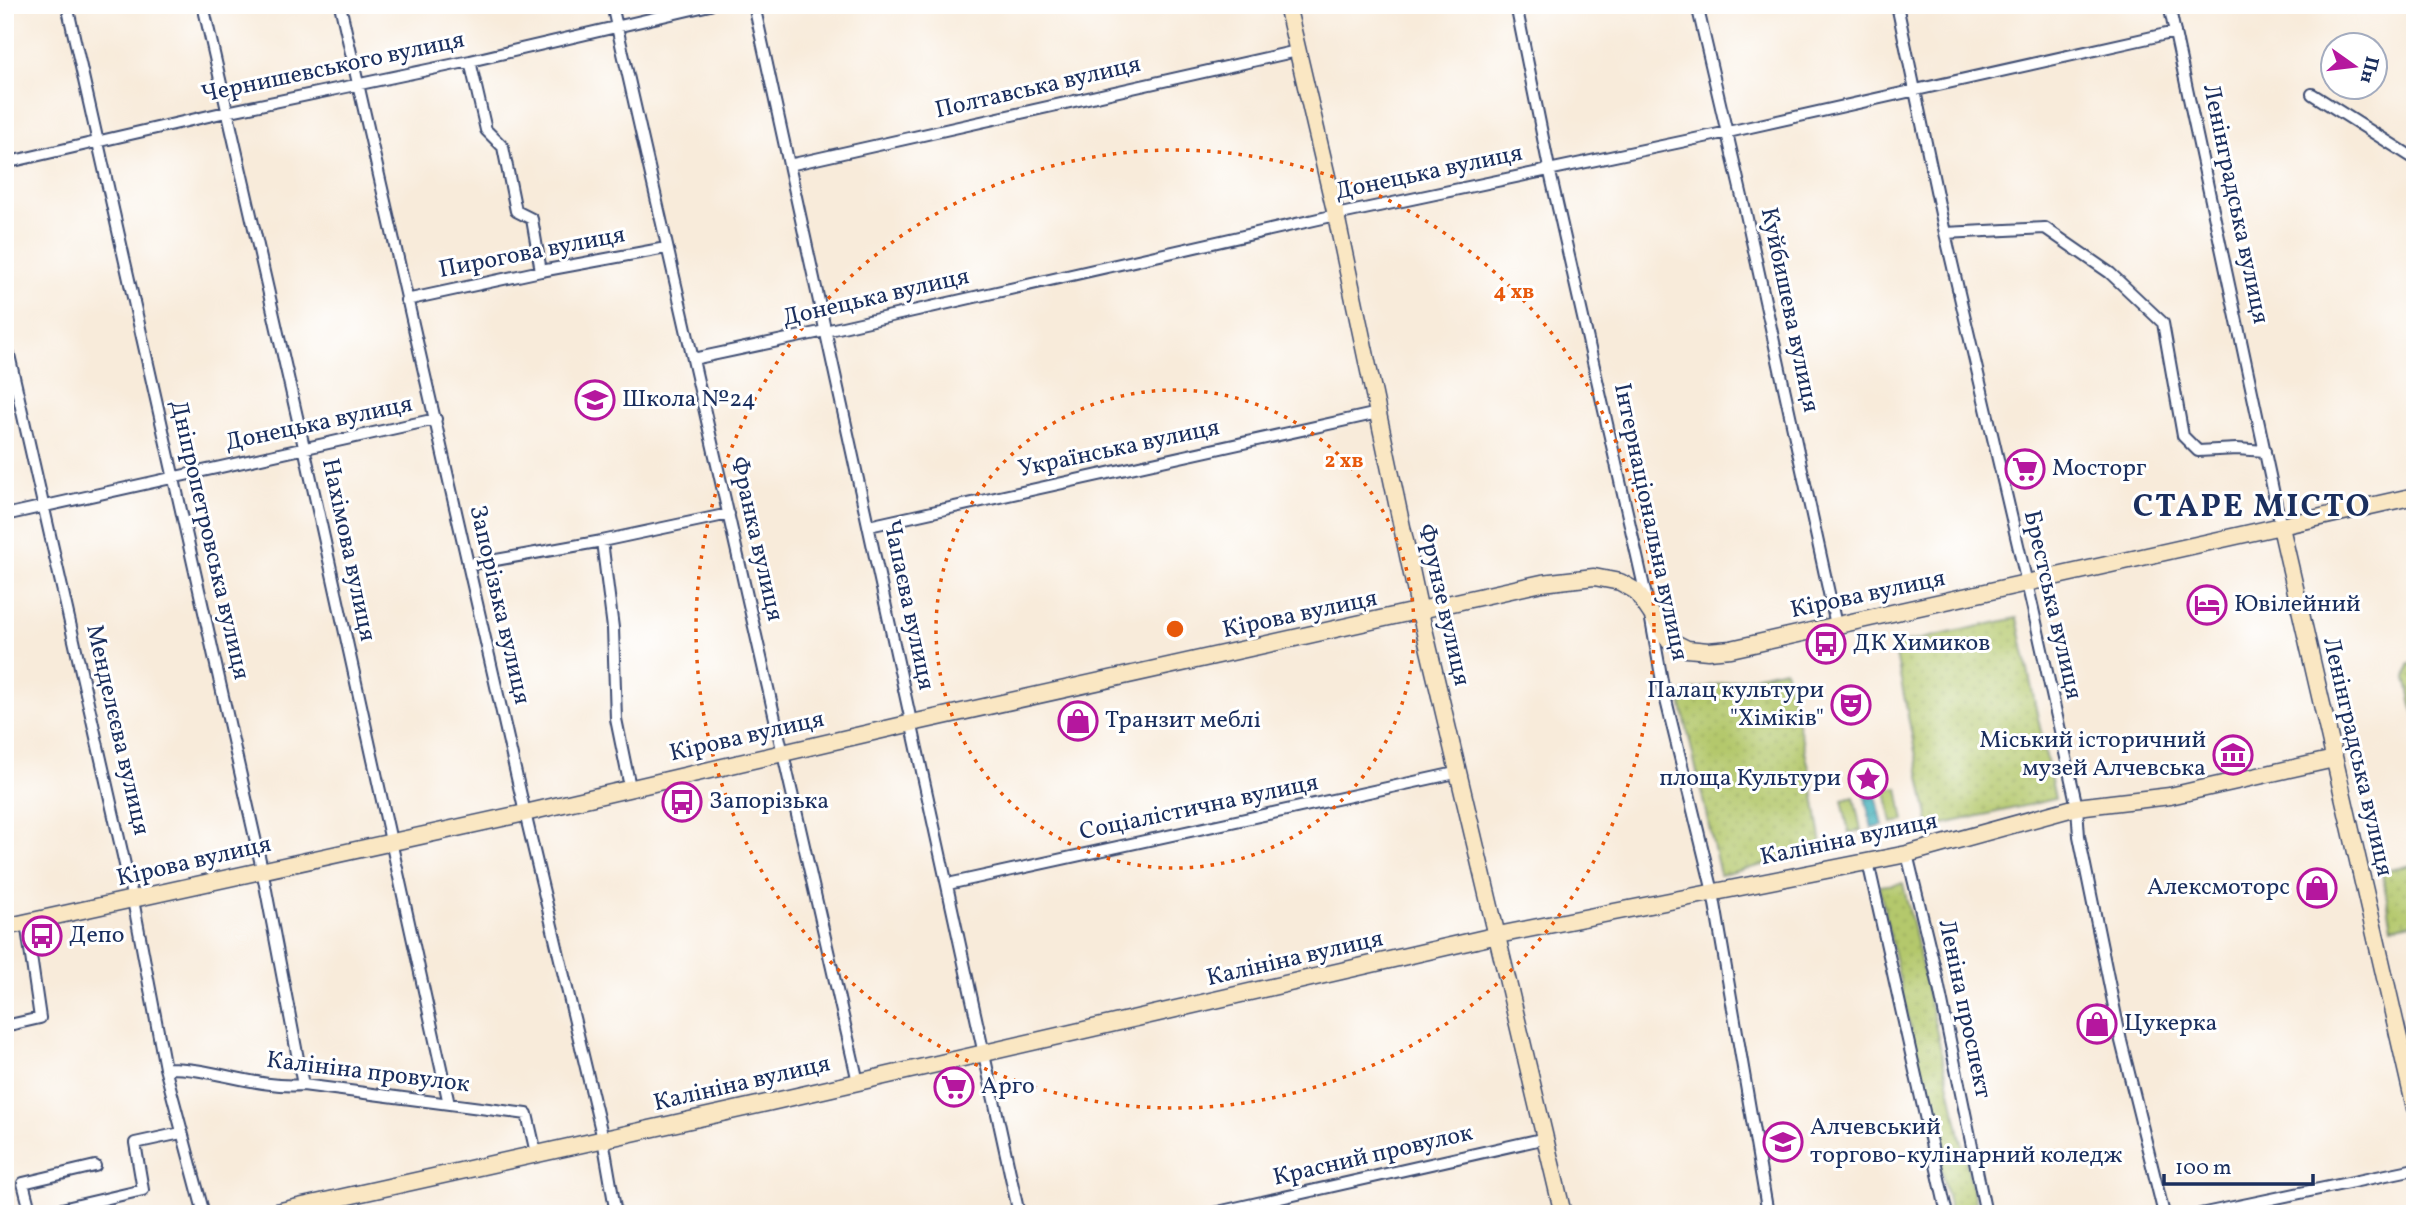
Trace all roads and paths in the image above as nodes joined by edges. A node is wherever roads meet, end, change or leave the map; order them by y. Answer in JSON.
{"nodes":[{"id":1,"x":67,"y":5,"type":"edge"},
{"id":2,"x":203,"y":5,"type":"edge"},
{"id":3,"x":612,"y":5,"type":"edge"},
{"id":4,"x":710,"y":5,"type":"edge"},
{"id":5,"x":754,"y":5,"type":"edge"},
{"id":6,"x":1287,"y":5,"type":"edge"},
{"id":7,"x":1516,"y":5,"type":"edge"},
{"id":8,"x":1697,"y":5,"type":"edge"},
{"id":9,"x":1897,"y":5,"type":"edge"},
{"id":10,"x":2169,"y":5,"type":"edge"},
{"id":11,"x":341,"y":6,"type":"edge"},
{"id":12,"x":616,"y":27,"type":"junction"},
{"id":13,"x":2175,"y":32,"type":"junction"},
{"id":14,"x":1297,"y":51,"type":"junction"},
{"id":15,"x":470,"y":61,"type":"junction"},
{"id":16,"x":357,"y":84,"type":"junction"},
{"id":17,"x":1915,"y":89,"type":"junction"},
{"id":18,"x":2312,"y":94,"type":"dead end"},
{"id":19,"x":226,"y":111,"type":"junction"},
{"id":20,"x":1728,"y":132,"type":"junction"},
{"id":21,"x":97,"y":142,"type":"junction"},
{"id":22,"x":2415,"y":159,"type":"edge"},
{"id":23,"x":5,"y":163,"type":"edge"},
{"id":24,"x":789,"y":165,"type":"junction"},
{"id":25,"x":1549,"y":168,"type":"junction"},
{"id":26,"x":1336,"y":215,"type":"junction"},
{"id":27,"x":1945,"y":233,"type":"junction"},
{"id":28,"x":666,"y":248,"type":"junction"},
{"id":29,"x":541,"y":271,"type":"junction"},
{"id":30,"x":406,"y":300,"type":"junction"},
{"id":31,"x":825,"y":331,"type":"junction"},
{"id":32,"x":5,"y":337,"type":"edge"},
{"id":33,"x":693,"y":359,"type":"junction"},
{"id":34,"x":1378,"y":413,"type":"junction"},
{"id":35,"x":436,"y":419,"type":"junction"},
{"id":36,"x":304,"y":447,"type":"junction"},
{"id":37,"x":2264,"y":451,"type":"junction"},
{"id":38,"x":174,"y":478,"type":"junction"},
{"id":39,"x":2415,"y":496,"type":"edge"},
{"id":40,"x":45,"y":506,"type":"junction"},
{"id":41,"x":729,"y":514,"type":"junction"},
{"id":42,"x":5,"y":515,"type":"edge"},
{"id":43,"x":869,"y":526,"type":"junction"},
{"id":44,"x":2281,"y":527,"type":"junction"},
{"id":45,"x":602,"y":541,"type":"junction"},
{"id":46,"x":468,"y":565,"type":"junction"},
{"id":47,"x":2027,"y":584,"type":"junction"},
{"id":48,"x":1649,"y":609,"type":"junction"},
{"id":49,"x":1420,"y":612,"type":"junction"},
{"id":50,"x":1836,"y":625,"type":"junction"},
{"id":51,"x":912,"y":723,"type":"junction"},
{"id":52,"x":783,"y":753,"type":"junction"},
{"id":53,"x":2334,"y":759,"type":"junction"},
{"id":54,"x":1460,"y":772,"type":"junction"},
{"id":55,"x":630,"y":787,"type":"junction"},
{"id":56,"x":2077,"y":807,"type":"junction"},
{"id":57,"x":525,"y":813,"type":"junction"},
{"id":58,"x":391,"y":842,"type":"junction"},
{"id":59,"x":1907,"y":854,"type":"junction"},
{"id":60,"x":1868,"y":863,"type":"junction"},
{"id":61,"x":262,"y":869,"type":"junction"},
{"id":62,"x":948,"y":884,"type":"junction"},
{"id":63,"x":1713,"y":892,"type":"junction"},
{"id":64,"x":133,"y":900,"type":"junction"},
{"id":65,"x":26,"y":922,"type":"junction"},
{"id":66,"x":5,"y":926,"type":"edge"},
{"id":67,"x":1498,"y":935,"type":"junction"},
{"id":68,"x":5,"y":1026,"type":"edge"},
{"id":69,"x":986,"y":1053,"type":"junction"},
{"id":70,"x":165,"y":1068,"type":"junction"},
{"id":71,"x":858,"y":1082,"type":"junction"},
{"id":72,"x":303,"y":1085,"type":"junction"},
{"id":73,"x":449,"y":1104,"type":"junction"},
{"id":74,"x":2415,"y":1108,"type":"edge"},
{"id":75,"x":181,"y":1133,"type":"junction"},
{"id":76,"x":1546,"y":1138,"type":"junction"},
{"id":77,"x":603,"y":1139,"type":"junction"},
{"id":78,"x":536,"y":1153,"type":"junction"},
{"id":79,"x":94,"y":1166,"type":"dead end"},
{"id":80,"x":2415,"y":1168,"type":"edge"},
{"id":81,"x":31,"y":1214,"type":"edge"},
{"id":82,"x":40,"y":1214,"type":"edge"},
{"id":83,"x":204,"y":1214,"type":"edge"},
{"id":84,"x":267,"y":1214,"type":"edge"},
{"id":85,"x":616,"y":1214,"type":"edge"},
{"id":86,"x":1019,"y":1214,"type":"edge"},
{"id":87,"x":1209,"y":1214,"type":"edge"},
{"id":88,"x":1563,"y":1214,"type":"edge"},
{"id":89,"x":1768,"y":1214,"type":"edge"},
{"id":90,"x":1947,"y":1214,"type":"edge"},
{"id":91,"x":1986,"y":1214,"type":"edge"},
{"id":92,"x":2164,"y":1214,"type":"edge"},
{"id":93,"x":2200,"y":1214,"type":"edge"}],
"edges":[{"from":1,"to":21,"type":"street","name":"Дніпропетровська вулиця"},
{"from":2,"to":19,"type":"street","name":"Нахімова вулиця"},
{"from":3,"to":12,"type":"street","name":"Франка вулиця"},
{"from":4,"to":12,"type":"street","name":"Чернишевського вулиця"},
{"from":5,"to":24,"type":"street","name":"Чапаєва вулиця"},
{"from":6,"to":14,"type":"street","name":"Фрунзе вулиця"},
{"from":7,"to":25,"type":"street","name":"Інтернаціональна вулиця"},
{"from":8,"to":20,"type":"street","name":"Куйбишева вулиця"},
{"from":9,"to":17,"type":"street","name":"Брестська вулиця"},
{"from":10,"to":13,"type":"street","name":"Ленінградська вулиця"},
{"from":11,"to":16,"type":"street","name":"Запорізька вулиця"},
{"from":12,"to":15,"type":"street","name":"Чернишевського вулиця"},
{"from":12,"to":28,"type":"street","name":"Франка вулиця"},
{"from":13,"to":17,"type":"street","name":"Донецька вулиця"},
{"from":13,"to":37,"type":"street","name":"Ленінградська вулиця"},
{"from":14,"to":24,"type":"street","name":"Полтавська вулиця"},
{"from":14,"to":26,"type":"street","name":"Фрунзе вулиця"},
{"from":15,"to":16,"type":"street","name":"Чернишевського вулиця"},
{"from":15,"to":29,"type":"street"},
{"from":16,"to":19,"type":"street","name":"Чернишевського вулиця"},
{"from":16,"to":30,"type":"street","name":"Запорізька вулиця"},
{"from":17,"to":20,"type":"street","name":"Донецька вулиця"},
{"from":17,"to":27,"type":"street","name":"Брестська вулиця"},
{"from":18,"to":22,"type":"street"},
{"from":19,"to":21,"type":"street","name":"Чернишевського вулиця"},
{"from":19,"to":36,"type":"street","name":"Нахімова вулиця"},
{"from":20,"to":25,"type":"street","name":"Донецька вулиця"},
{"from":20,"to":50,"type":"street","name":"Куйбишева вулиця"},
{"from":21,"to":23,"type":"street","name":"Чернишевського вулиця"},
{"from":21,"to":38,"type":"street","name":"Дніпропетровська вулиця"},
{"from":24,"to":31,"type":"street","name":"Чапаєва вулиця"},
{"from":25,"to":26,"type":"street","name":"Донецька вулиця"},
{"from":25,"to":48,"type":"street","name":"Інтернаціональна вулиця"},
{"from":26,"to":31,"type":"street","name":"Донецька вулиця"},
{"from":26,"to":34,"type":"street","name":"Фрунзе вулиця"},
{"from":27,"to":37,"type":"street"},
{"from":27,"to":47,"type":"street","name":"Брестська вулиця"},
{"from":28,"to":29,"type":"street","name":"Пирогова вулиця"},
{"from":28,"to":33,"type":"street","name":"Франка вулиця"},
{"from":29,"to":30,"type":"street","name":"Пирогова вулиця"},
{"from":30,"to":35,"type":"street","name":"Запорізька вулиця"},
{"from":31,"to":33,"type":"street","name":"Донецька вулиця"},
{"from":31,"to":43,"type":"street","name":"Чапаєва вулиця"},
{"from":32,"to":40,"type":"street","name":"Менделєєва вулиця"},
{"from":33,"to":41,"type":"street","name":"Франка вулиця"},
{"from":34,"to":43,"type":"street","name":"Українська вулиця"},
{"from":34,"to":49,"type":"street","name":"Фрунзе вулиця"},
{"from":35,"to":36,"type":"street","name":"Донецька вулиця"},
{"from":35,"to":46,"type":"street","name":"Запорізька вулиця"},
{"from":36,"to":38,"type":"street","name":"Донецька вулиця"},
{"from":36,"to":58,"type":"street","name":"Нахімова вулиця"},
{"from":37,"to":44,"type":"street","name":"Ленінградська вулиця"},
{"from":38,"to":40,"type":"street","name":"Донецька вулиця"},
{"from":38,"to":61,"type":"street","name":"Дніпропетровська вулиця"},
{"from":39,"to":44,"type":"street","name":"Кірова вулиця"},
{"from":40,"to":42,"type":"street","name":"Донецька вулиця"},
{"from":40,"to":64,"type":"street","name":"Менделєєва вулиця"},
{"from":41,"to":45,"type":"street"},
{"from":41,"to":52,"type":"street","name":"Франка вулиця"},
{"from":43,"to":51,"type":"street","name":"Чапаєва вулиця"},
{"from":44,"to":47,"type":"street","name":"Кірова вулиця"},
{"from":44,"to":53,"type":"street","name":"Ленінградська вулиця"},
{"from":45,"to":46,"type":"street"},
{"from":45,"to":55,"type":"street"},
{"from":46,"to":57,"type":"street","name":"Запорізька вулиця"},
{"from":47,"to":50,"type":"street","name":"Кірова вулиця"},
{"from":47,"to":56,"type":"street","name":"Брестська вулиця"},
{"from":48,"to":49,"type":"street","name":"Кірова вулиця"},
{"from":48,"to":50,"type":"street","name":"Кірова вулиця"},
{"from":48,"to":63,"type":"street","name":"Інтернаціональна вулиця"},
{"from":49,"to":51,"type":"street","name":"Кірова вулиця"},
{"from":49,"to":54,"type":"street","name":"Фрунзе вулиця"},
{"from":51,"to":52,"type":"street","name":"Кірова вулиця"},
{"from":51,"to":62,"type":"street","name":"Чапаєва вулиця"},
{"from":52,"to":55,"type":"street","name":"Кірова вулиця"},
{"from":52,"to":71,"type":"street","name":"Франка вулиця"},
{"from":53,"to":56,"type":"street","name":"Калініна вулиця"},
{"from":53,"to":74,"type":"street","name":"Ленінградська вулиця"},
{"from":54,"to":62,"type":"street","name":"Соціалістична вулиця"},
{"from":54,"to":67,"type":"street","name":"Фрунзе вулиця"},
{"from":55,"to":57,"type":"street","name":"Кірова вулиця"},
{"from":56,"to":59,"type":"street","name":"Калініна вулиця"},
{"from":56,"to":92,"type":"street","name":"Брестська вулиця"},
{"from":57,"to":58,"type":"street","name":"Кірова вулиця"},
{"from":57,"to":77,"type":"street","name":"Запорізька вулиця"},
{"from":58,"to":61,"type":"street","name":"Кірова вулиця"},
{"from":58,"to":73,"type":"street","name":"Нахімова вулиця"},
{"from":59,"to":60,"type":"street","name":"Калініна вулиця"},
{"from":59,"to":91,"type":"street","name":"Леніна проспект"},
{"from":60,"to":63,"type":"street","name":"Калініна вулиця"},
{"from":60,"to":90,"type":"street"},
{"from":61,"to":64,"type":"street","name":"Кірова вулиця"},
{"from":61,"to":72,"type":"street","name":"Дніпропетровська вулиця"},
{"from":62,"to":69,"type":"street","name":"Чапаєва вулиця"},
{"from":63,"to":67,"type":"street","name":"Калініна вулиця"},
{"from":63,"to":89,"type":"street","name":"Інтернаціональна вулиця"},
{"from":64,"to":65,"type":"street","name":"Кірова вулиця"},
{"from":64,"to":70,"type":"street","name":"Менделєєва вулиця"},
{"from":65,"to":66,"type":"street","name":"Кірова вулиця"},
{"from":65,"to":68,"type":"street"},
{"from":67,"to":69,"type":"street","name":"Калініна вулиця"},
{"from":67,"to":76,"type":"street","name":"Фрунзе вулиця"},
{"from":69,"to":71,"type":"street","name":"Калініна вулиця"},
{"from":69,"to":86,"type":"street","name":"Чапаєва вулиця"},
{"from":70,"to":72,"type":"street","name":"Калініна провулок"},
{"from":70,"to":75,"type":"street","name":"Менделєєва вулиця"},
{"from":71,"to":77,"type":"street","name":"Калініна вулиця"},
{"from":72,"to":73,"type":"street","name":"Калініна провулок"},
{"from":73,"to":78,"type":"street","name":"Калініна провулок"},
{"from":75,"to":82,"type":"street"},
{"from":75,"to":83,"type":"street","name":"Менделєєва вулиця"},
{"from":76,"to":87,"type":"street","name":"Красний провулок"},
{"from":76,"to":88,"type":"street","name":"Фрунзе вулиця"},
{"from":77,"to":78,"type":"street","name":"Калініна вулиця"},
{"from":77,"to":85,"type":"street","name":"Запорізька вулиця"},
{"from":78,"to":84,"type":"street","name":"Калініна вулиця"},
{"from":79,"to":81,"type":"street"},
{"from":80,"to":93,"type":"street"}]}
